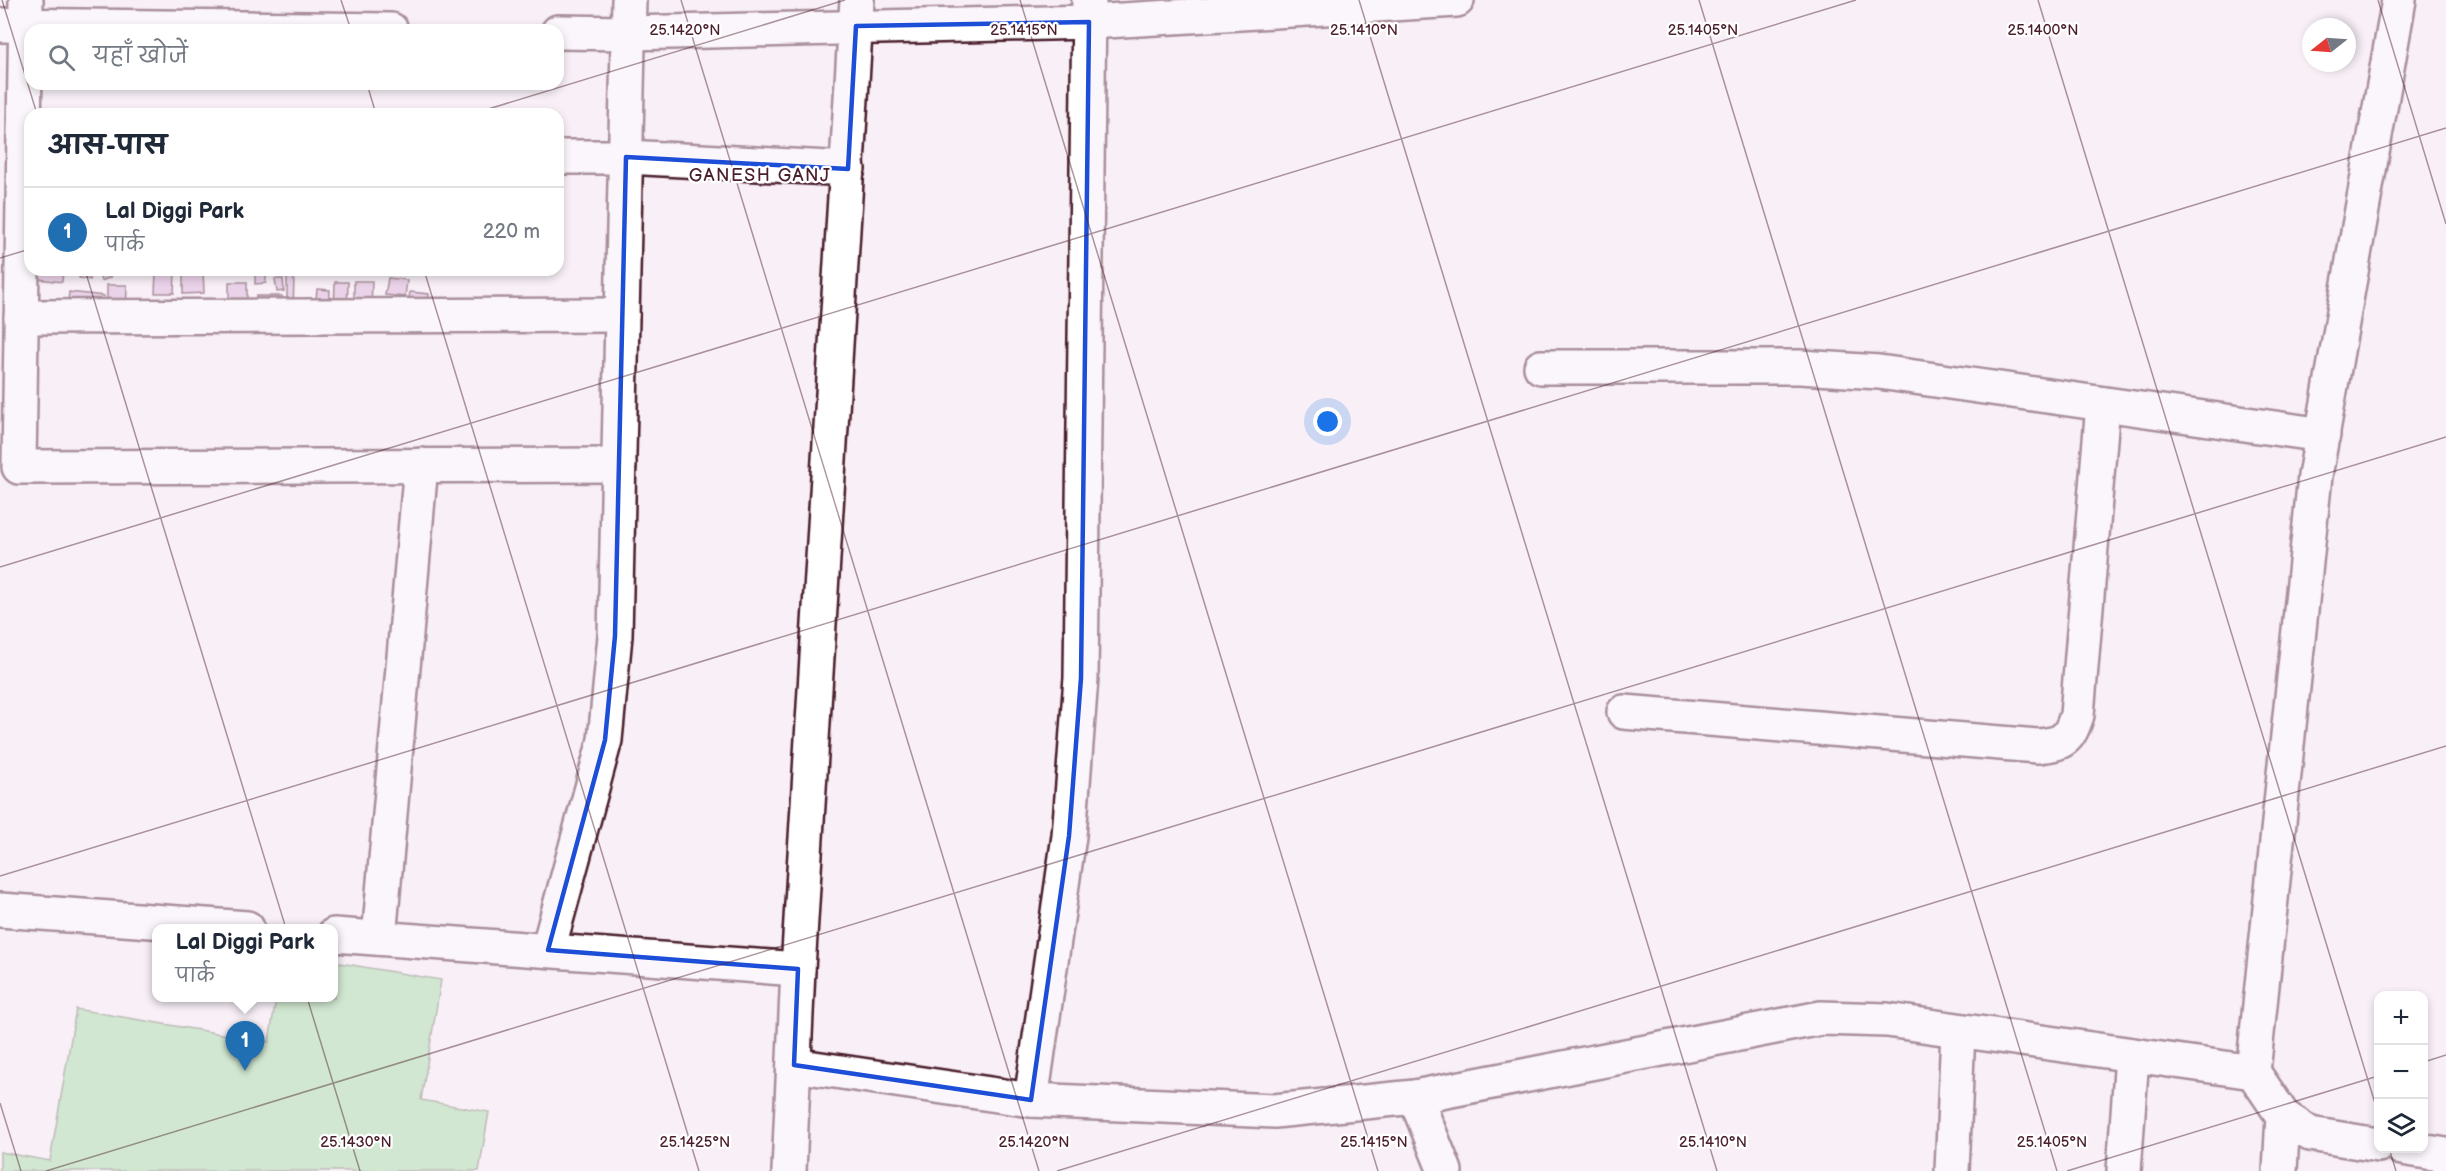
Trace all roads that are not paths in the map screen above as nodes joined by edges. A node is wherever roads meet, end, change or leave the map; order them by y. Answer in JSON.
{"nodes":[{"id":1,"x":629,"y":0,"type":"edge"},
{"id":2,"x":1457,"y":0,"type":"edge"},
{"id":3,"x":2399,"y":0,"type":"edge"},
{"id":4,"x":1089,"y":11,"type":"edge"},
{"id":5,"x":856,"y":13,"type":"edge"},
{"id":6,"x":17,"y":17,"type":"edge"},
{"id":7,"x":218,"y":24,"type":"edge"},
{"id":8,"x":564,"y":32,"type":"edge"},
{"id":9,"x":629,"y":33,"type":"junction"},
{"id":10,"x":24,"y":117,"type":"edge"},
{"id":11,"x":626,"y":157,"type":"junction"},
{"id":12,"x":564,"y":158,"type":"edge"},
{"id":13,"x":848,"y":169,"type":"junction"},
{"id":14,"x":24,"y":171,"type":"edge"},
{"id":15,"x":11,"y":221,"type":"edge"},
{"id":16,"x":622,"y":315,"type":"junction"},
{"id":17,"x":21,"y":317,"type":"junction"},
{"id":18,"x":1541,"y":367,"type":"dead end"},
{"id":19,"x":2103,"y":404,"type":"junction"},
{"id":20,"x":2323,"y":435,"type":"junction"},
{"id":21,"x":421,"y":465,"type":"junction"},
{"id":22,"x":619,"y":465,"type":"junction"},
{"id":23,"x":10,"y":467,"type":"edge"},
{"id":24,"x":1624,"y":712,"type":"dead end"},
{"id":25,"x":0,"y":910,"type":"edge"},
{"id":26,"x":192,"y":924,"type":"edge"},
{"id":27,"x":338,"y":935,"type":"edge"},
{"id":28,"x":379,"y":938,"type":"junction"},
{"id":29,"x":548,"y":950,"type":"junction"},
{"id":30,"x":798,"y":969,"type":"junction"},
{"id":31,"x":1958,"y":1031,"type":"junction"},
{"id":32,"x":2132,"y":1055,"type":"junction"},
{"id":33,"x":794,"y":1065,"type":"junction"},
{"id":34,"x":2253,"y":1072,"type":"junction"},
{"id":35,"x":1415,"y":1097,"type":"junction"},
{"id":36,"x":1031,"y":1100,"type":"junction"},
{"id":37,"x":2283,"y":1116,"type":"junction"},
{"id":38,"x":2374,"y":1144,"type":"edge"},
{"id":39,"x":2428,"y":1153,"type":"edge"},
{"id":40,"x":2446,"y":1155,"type":"edge"},
{"id":41,"x":789,"y":1171,"type":"edge"},
{"id":42,"x":1445,"y":1171,"type":"edge"},
{"id":43,"x":1952,"y":1171,"type":"edge"},
{"id":44,"x":2124,"y":1171,"type":"edge"},
{"id":45,"x":2280,"y":1171,"type":"edge"}],
"edges":[{"from":1,"to":9,"type":"street"},
{"from":2,"to":4,"type":"street"},
{"from":3,"to":20,"type":"street"},
{"from":4,"to":5,"type":"street"},
{"from":4,"to":36,"type":"street"},
{"from":5,"to":9,"type":"street"},
{"from":5,"to":13,"type":"street"},
{"from":6,"to":7,"type":"street"},
{"from":6,"to":10,"type":"street"},
{"from":8,"to":9,"type":"street"},
{"from":9,"to":11,"type":"street"},
{"from":11,"to":12,"type":"street"},
{"from":11,"to":13,"type":"street"},
{"from":11,"to":16,"type":"street"},
{"from":13,"to":30,"type":"street"},
{"from":14,"to":15,"type":"street"},
{"from":15,"to":17,"type":"street"},
{"from":16,"to":17,"type":"street"},
{"from":16,"to":22,"type":"street"},
{"from":17,"to":23,"type":"street"},
{"from":18,"to":19,"type":"street"},
{"from":19,"to":20,"type":"street"},
{"from":19,"to":24,"type":"street"},
{"from":20,"to":34,"type":"street"},
{"from":21,"to":22,"type":"street"},
{"from":21,"to":23,"type":"street"},
{"from":21,"to":28,"type":"street"},
{"from":22,"to":29,"type":"street"},
{"from":25,"to":26,"type":"street"},
{"from":27,"to":28,"type":"street"},
{"from":28,"to":29,"type":"street"},
{"from":29,"to":30,"type":"street"},
{"from":30,"to":33,"type":"street"},
{"from":31,"to":32,"type":"street"},
{"from":31,"to":35,"type":"street"},
{"from":31,"to":43,"type":"street"},
{"from":32,"to":34,"type":"street"},
{"from":32,"to":44,"type":"street"},
{"from":33,"to":36,"type":"street"},
{"from":33,"to":41,"type":"street"},
{"from":34,"to":37,"type":"street"},
{"from":35,"to":36,"type":"street"},
{"from":35,"to":42,"type":"street"},
{"from":37,"to":38,"type":"street"},
{"from":37,"to":45,"type":"street"},
{"from":39,"to":40,"type":"street"}]}
